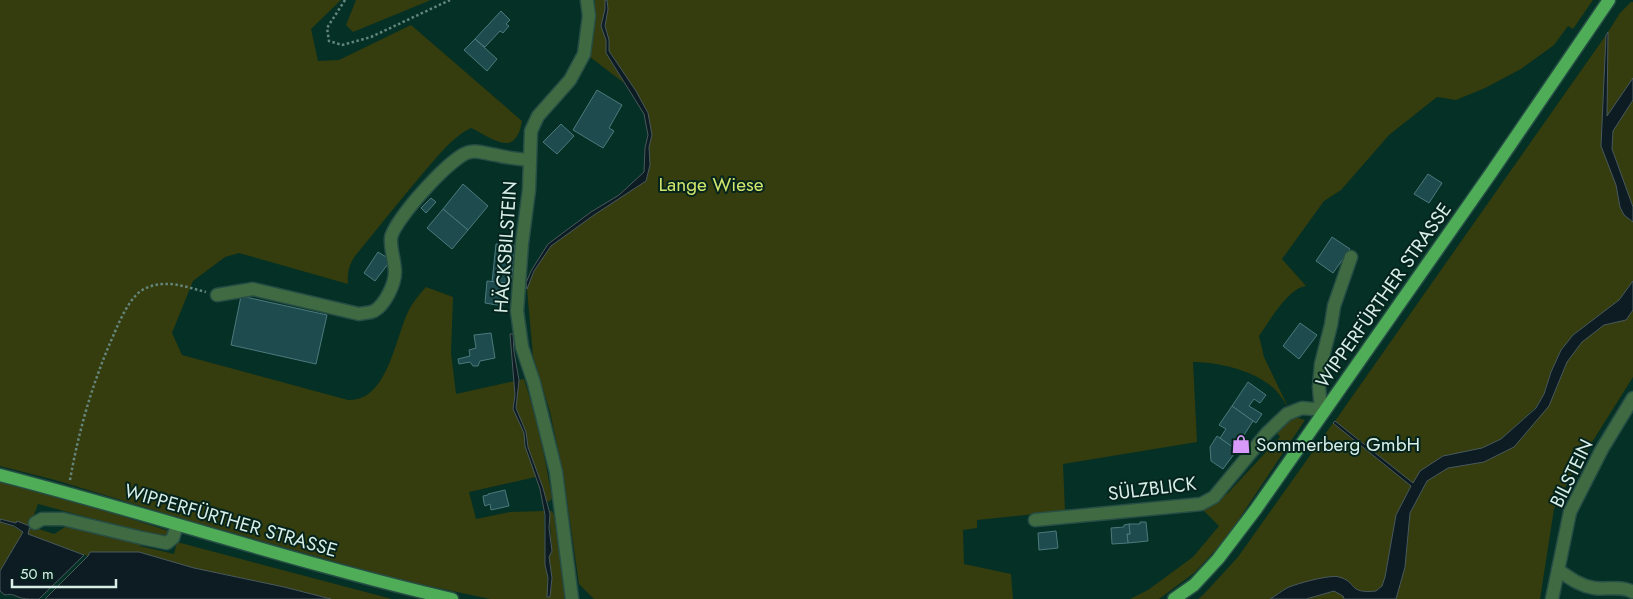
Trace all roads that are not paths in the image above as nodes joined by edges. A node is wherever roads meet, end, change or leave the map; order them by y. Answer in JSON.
{"nodes":[{"id":1,"x":587,"y":0,"type":"edge"},
{"id":2,"x":1609,"y":0,"type":"edge"},
{"id":3,"x":530,"y":160,"type":"junction"},
{"id":4,"x":1352,"y":257,"type":"dead end"},
{"id":5,"x":217,"y":295,"type":"road end"},
{"id":6,"x":1633,"y":398,"type":"edge"},
{"id":7,"x":1323,"y":409,"type":"junction"},
{"id":8,"x":0,"y":475,"type":"edge"},
{"id":9,"x":1036,"y":520,"type":"dead end"},
{"id":10,"x":35,"y":523,"type":"dead end"},
{"id":11,"x":177,"y":525,"type":"junction"},
{"id":12,"x":1558,"y":570,"type":"junction"},
{"id":13,"x":1633,"y":592,"type":"edge"},
{"id":14,"x":452,"y":599,"type":"edge"},
{"id":15,"x":572,"y":599,"type":"edge"},
{"id":16,"x":1174,"y":599,"type":"edge"},
{"id":17,"x":1552,"y":599,"type":"edge"}],
"edges":[{"from":1,"to":3,"type":"street","name":"HÄCKSBILSTEIN"},
{"from":2,"to":7,"type":"main road","name":"WIPPERFÜRTHER STRASSE"},
{"from":3,"to":5,"type":"street"},
{"from":3,"to":15,"type":"street","name":"HÄCKSBILSTEIN"},
{"from":4,"to":7,"type":"street"},
{"from":6,"to":12,"type":"street","name":"BILSTEIN"},
{"from":7,"to":9,"type":"street","name":"SÜLZBLICK"},
{"from":7,"to":16,"type":"main road","name":"WIPPERFÜRTHER STRASSE"},
{"from":8,"to":11,"type":"main road","name":"WIPPERFÜRTHER STRASSE"},
{"from":10,"to":11,"type":"street"},
{"from":11,"to":14,"type":"main road","name":"WIPPERFÜRTHER STRASSE"},
{"from":12,"to":13,"type":"street"},
{"from":12,"to":17,"type":"street","name":"BILSTEIN"}]}
